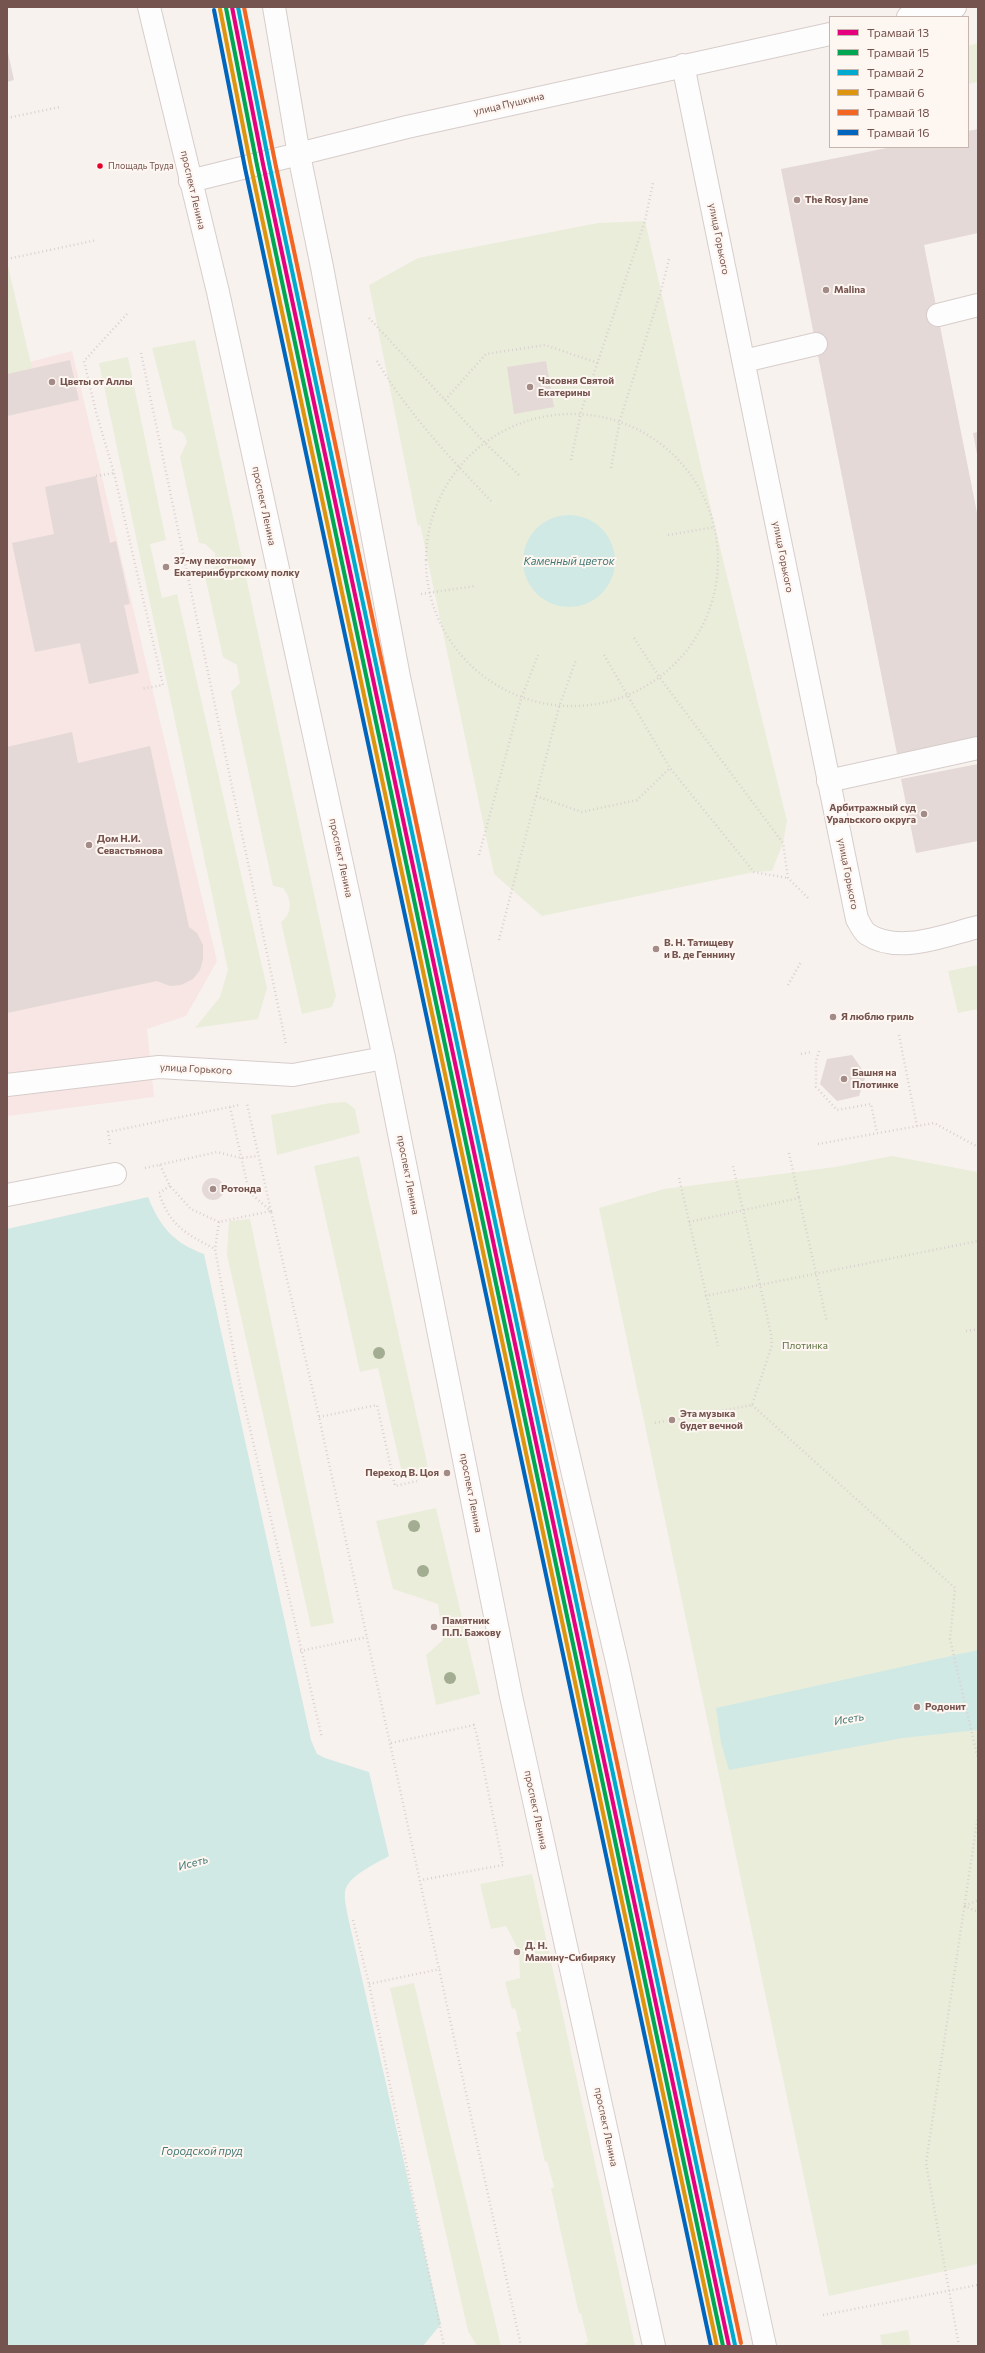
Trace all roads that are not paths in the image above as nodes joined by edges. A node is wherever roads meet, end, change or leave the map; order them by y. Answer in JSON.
{"nodes":[{"id":1,"x":149,"y":7,"type":"edge"},
{"id":2,"x":274,"y":7,"type":"edge"},
{"id":3,"x":955,"y":7,"type":"edge"},
{"id":4,"x":913,"y":16,"type":"edge"},
{"id":5,"x":829,"y":34,"type":"edge"},
{"id":6,"x":683,"y":65,"type":"junction"},
{"id":7,"x":299,"y":155,"type":"junction"},
{"id":8,"x":190,"y":181,"type":"junction"},
{"id":9,"x":978,"y":305,"type":"edge"},
{"id":10,"x":938,"y":315,"type":"dead end"},
{"id":11,"x":816,"y":344,"type":"dead end"},
{"id":12,"x":744,"y":361,"type":"junction"},
{"id":13,"x":978,"y":748,"type":"edge"},
{"id":14,"x":828,"y":781,"type":"junction"},
{"id":15,"x":978,"y":927,"type":"edge"},
{"id":16,"x":384,"y":1058,"type":"junction"},
{"id":17,"x":7,"y":1085,"type":"edge"},
{"id":18,"x":115,"y":1174,"type":"dead end"},
{"id":19,"x":7,"y":1195,"type":"edge"},
{"id":20,"x":654,"y":2346,"type":"edge"},
{"id":21,"x":765,"y":2346,"type":"edge"}],
"edges":[{"from":1,"to":8,"type":"main road","name":"проспект Ленина"},
{"from":2,"to":7,"type":"main road"},
{"from":3,"to":4,"type":"main road"},
{"from":5,"to":6,"type":"main road","name":"улица Пушкина"},
{"from":6,"to":7,"type":"main road","name":"улица Пушкина"},
{"from":6,"to":12,"type":"main road","name":"улица Горького"},
{"from":7,"to":8,"type":"main road","name":"улица Пушкина"},
{"from":7,"to":21,"type":"main road"},
{"from":8,"to":16,"type":"main road","name":"проспект Ленина"},
{"from":9,"to":10,"type":"main road"},
{"from":11,"to":12,"type":"main road"},
{"from":12,"to":14,"type":"main road","name":"улица Горького"},
{"from":13,"to":14,"type":"main road"},
{"from":14,"to":15,"type":"main road","name":"улица Горького"},
{"from":16,"to":17,"type":"main road","name":"улица Горького"},
{"from":16,"to":20,"type":"main road","name":"проспект Ленина"},
{"from":18,"to":19,"type":"main road"}]}
